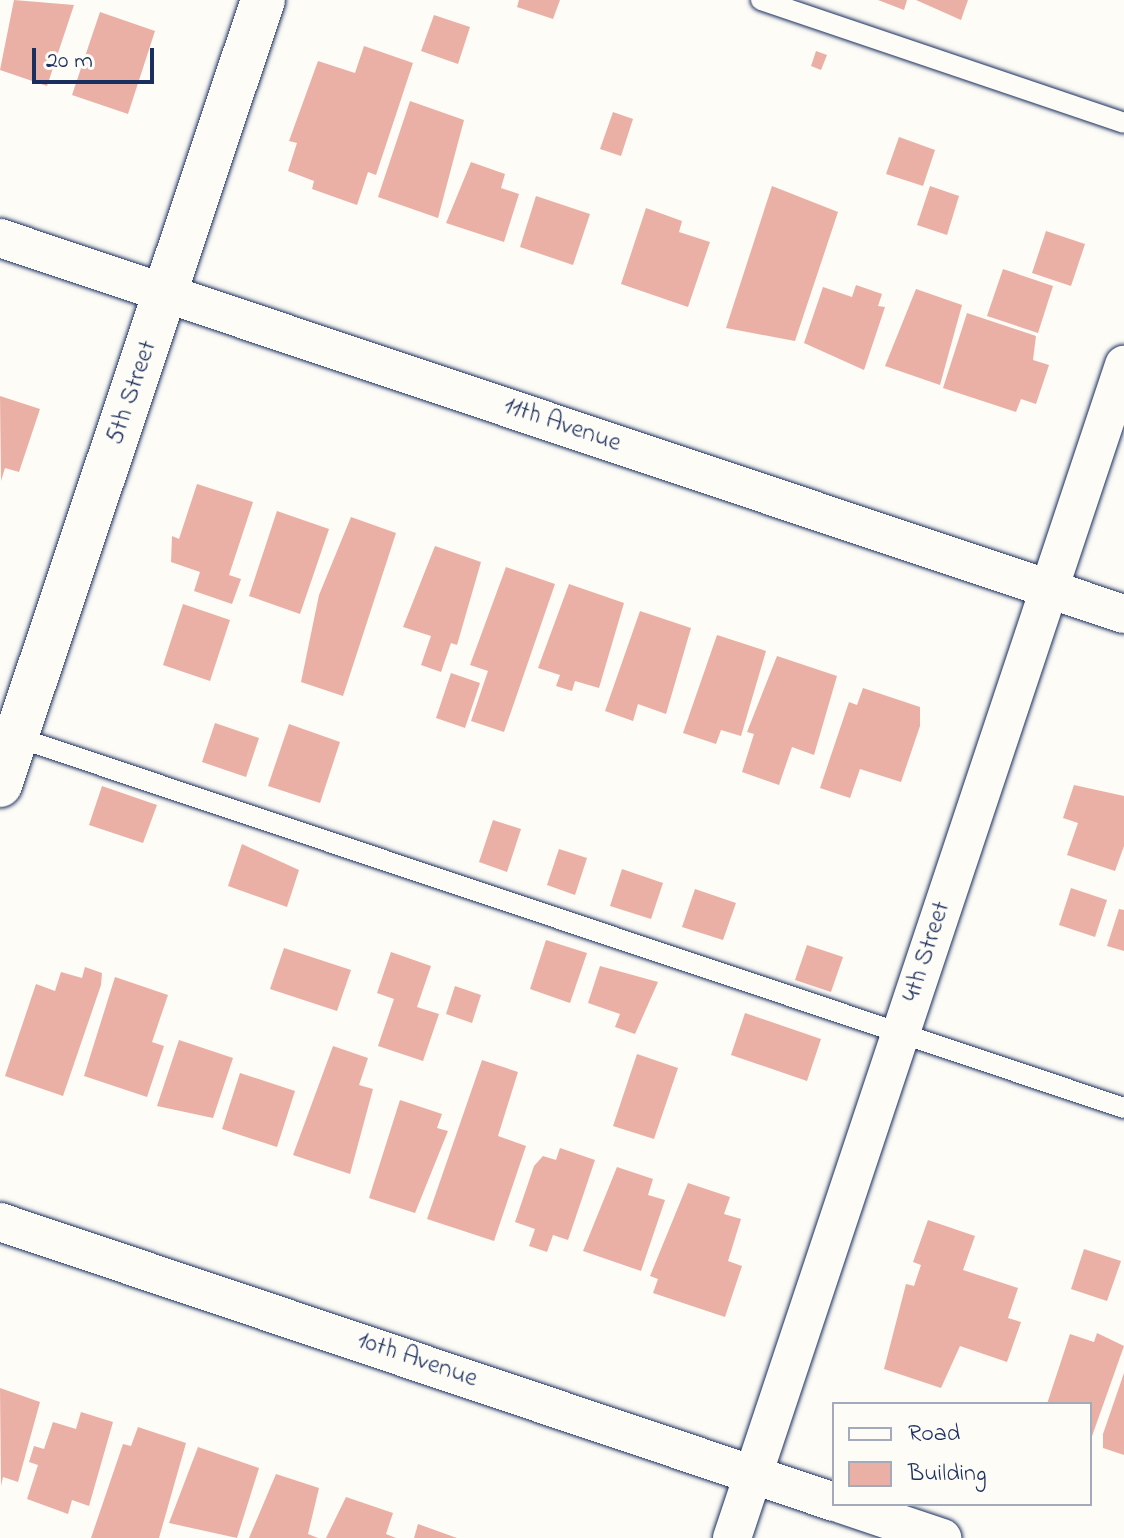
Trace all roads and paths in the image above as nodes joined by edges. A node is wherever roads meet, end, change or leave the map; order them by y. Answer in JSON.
{"nodes":[{"id":1,"x":263,"y":0,"type":"edge"},
{"id":2,"x":761,"y":0,"type":"edge"},
{"id":3,"x":1124,"y":123,"type":"edge"},
{"id":4,"x":0,"y":238,"type":"edge"},
{"id":5,"x":167,"y":293,"type":"junction"},
{"id":6,"x":1124,"y":365,"type":"edge"},
{"id":7,"x":1048,"y":589,"type":"junction"},
{"id":8,"x":1124,"y":614,"type":"edge"},
{"id":9,"x":8,"y":734,"type":"edge"},
{"id":10,"x":0,"y":785,"type":"edge"},
{"id":11,"x":901,"y":1033,"type":"junction"},
{"id":12,"x":1124,"y":1108,"type":"edge"},
{"id":13,"x":0,"y":1222,"type":"edge"},
{"id":14,"x":753,"y":1474,"type":"junction"},
{"id":15,"x":832,"y":1501,"type":"edge"},
{"id":16,"x":847,"y":1506,"type":"edge"},
{"id":17,"x":732,"y":1538,"type":"edge"},
{"id":18,"x":942,"y":1538,"type":"edge"}],
"edges":[{"from":1,"to":5,"type":"main road","name":"5th Street"},
{"from":2,"to":3,"type":"lane"},
{"from":4,"to":5,"type":"street","name":"11th Avenue"},
{"from":5,"to":7,"type":"street","name":"11th Avenue"},
{"from":5,"to":9,"type":"main road","name":"5th Street"},
{"from":6,"to":7,"type":"street","name":"4th Street"},
{"from":7,"to":8,"type":"street","name":"11th Avenue"},
{"from":7,"to":11,"type":"street","name":"4th Street"},
{"from":9,"to":10,"type":"main road","name":"5th Street"},
{"from":9,"to":11,"type":"lane"},
{"from":11,"to":12,"type":"lane"},
{"from":11,"to":14,"type":"street","name":"4th Street"},
{"from":13,"to":14,"type":"street","name":"10th Avenue"},
{"from":14,"to":15,"type":"street","name":"10th Avenue"},
{"from":14,"to":17,"type":"street","name":"4th Street"},
{"from":16,"to":18,"type":"street"}]}
